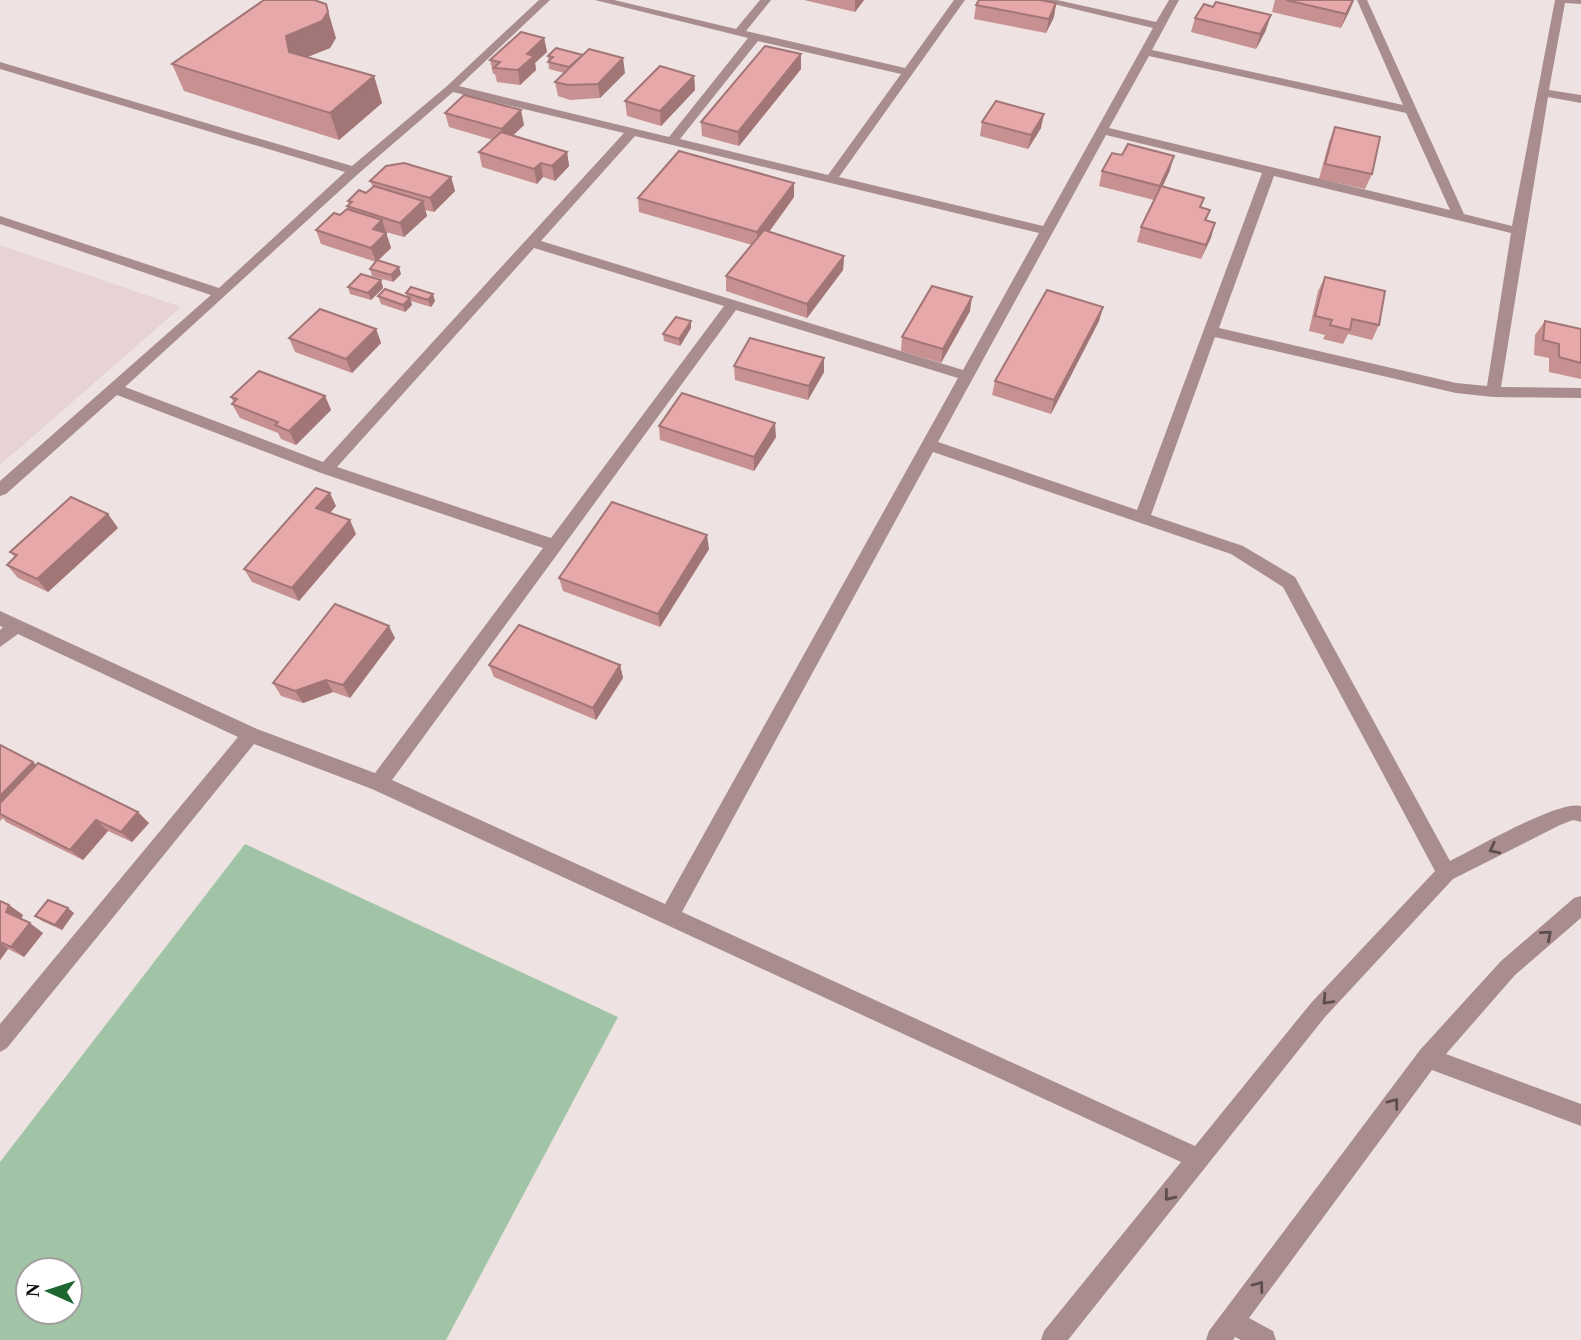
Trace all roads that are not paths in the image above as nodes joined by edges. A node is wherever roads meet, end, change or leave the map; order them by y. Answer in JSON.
{"nodes":[{"id":1,"x":545,"y":0,"type":"edge"},
{"id":2,"x":600,"y":0,"type":"edge"},
{"id":3,"x":766,"y":0,"type":"edge"},
{"id":4,"x":960,"y":0,"type":"edge"},
{"id":5,"x":1042,"y":0,"type":"edge"},
{"id":6,"x":1174,"y":0,"type":"edge"},
{"id":7,"x":1362,"y":0,"type":"edge"},
{"id":8,"x":1560,"y":0,"type":"edge"},
{"id":9,"x":1567,"y":0,"type":"edge"},
{"id":10,"x":1581,"y":1,"type":"edge"},
{"id":11,"x":1160,"y":26,"type":"junction"},
{"id":12,"x":738,"y":33,"type":"junction"},
{"id":13,"x":755,"y":37,"type":"junction"},
{"id":14,"x":1145,"y":52,"type":"junction"},
{"id":15,"x":0,"y":65,"type":"edge"},
{"id":16,"x":906,"y":72,"type":"junction"},
{"id":17,"x":452,"y":88,"type":"junction"},
{"id":18,"x":1543,"y":93,"type":"junction"},
{"id":19,"x":1581,"y":99,"type":"edge"},
{"id":20,"x":1411,"y":110,"type":"junction"},
{"id":21,"x":1101,"y":130,"type":"junction"},
{"id":22,"x":633,"y":131,"type":"junction"},
{"id":23,"x":672,"y":141,"type":"junction"},
{"id":24,"x":1269,"y":170,"type":"junction"},
{"id":25,"x":354,"y":171,"type":"junction"},
{"id":26,"x":831,"y":179,"type":"junction"},
{"id":27,"x":1459,"y":217,"type":"junction"},
{"id":28,"x":0,"y":220,"type":"edge"},
{"id":29,"x":1047,"y":231,"type":"junction"},
{"id":30,"x":1518,"y":231,"type":"junction"},
{"id":31,"x":533,"y":243,"type":"junction"},
{"id":32,"x":221,"y":294,"type":"junction"},
{"id":33,"x":732,"y":305,"type":"junction"},
{"id":34,"x":1210,"y":331,"type":"junction"},
{"id":35,"x":967,"y":376,"type":"junction"},
{"id":36,"x":116,"y":389,"type":"junction"},
{"id":37,"x":1493,"y":392,"type":"junction"},
{"id":38,"x":1581,"y":393,"type":"edge"},
{"id":39,"x":929,"y":445,"type":"junction"},
{"id":40,"x":326,"y":469,"type":"junction"},
{"id":41,"x":0,"y":490,"type":"edge"},
{"id":42,"x":1142,"y":518,"type":"junction"},
{"id":43,"x":555,"y":546,"type":"junction"},
{"id":44,"x":8,"y":622,"type":"edge"},
{"id":45,"x":0,"y":640,"type":"edge"},
{"id":46,"x":251,"y":735,"type":"junction"},
{"id":47,"x":379,"y":783,"type":"junction"},
{"id":48,"x":1581,"y":814,"type":"edge"},
{"id":49,"x":1446,"y":873,"type":"junction"},
{"id":50,"x":1581,"y":905,"type":"edge"},
{"id":51,"x":669,"y":916,"type":"junction"},
{"id":52,"x":0,"y":1041,"type":"edge"},
{"id":53,"x":1428,"y":1058,"type":"junction"},
{"id":54,"x":1581,"y":1115,"type":"edge"},
{"id":55,"x":1199,"y":1159,"type":"junction"},
{"id":56,"x":1225,"y":1331,"type":"edge"},
{"id":57,"x":1053,"y":1340,"type":"edge"},
{"id":58,"x":1264,"y":1340,"type":"edge"}],
"edges":[{"from":1,"to":17,"type":"street"},
{"from":2,"to":12,"type":"street"},
{"from":3,"to":12,"type":"street"},
{"from":4,"to":16,"type":"street"},
{"from":5,"to":11,"type":"street"},
{"from":6,"to":11,"type":"street"},
{"from":7,"to":20,"type":"street"},
{"from":8,"to":18,"type":"street"},
{"from":9,"to":10,"type":"street"},
{"from":11,"to":14,"type":"street"},
{"from":12,"to":13,"type":"street"},
{"from":13,"to":16,"type":"street"},
{"from":13,"to":23,"type":"street"},
{"from":14,"to":20,"type":"street"},
{"from":14,"to":21,"type":"street"},
{"from":15,"to":25,"type":"street"},
{"from":16,"to":26,"type":"street"},
{"from":17,"to":22,"type":"street"},
{"from":17,"to":25,"type":"street"},
{"from":18,"to":19,"type":"street"},
{"from":18,"to":30,"type":"street"},
{"from":20,"to":27,"type":"street"},
{"from":21,"to":24,"type":"street"},
{"from":21,"to":29,"type":"street"},
{"from":22,"to":23,"type":"street"},
{"from":22,"to":31,"type":"street"},
{"from":23,"to":26,"type":"street"},
{"from":24,"to":27,"type":"street"},
{"from":24,"to":34,"type":"street"},
{"from":25,"to":32,"type":"street"},
{"from":26,"to":29,"type":"street"},
{"from":27,"to":30,"type":"street"},
{"from":28,"to":32,"type":"street"},
{"from":29,"to":35,"type":"street"},
{"from":30,"to":37,"type":"street"},
{"from":31,"to":33,"type":"street"},
{"from":31,"to":40,"type":"street"},
{"from":32,"to":36,"type":"street"},
{"from":33,"to":35,"type":"street"},
{"from":33,"to":43,"type":"street"},
{"from":34,"to":37,"type":"street"},
{"from":34,"to":42,"type":"street"},
{"from":35,"to":39,"type":"street"},
{"from":36,"to":40,"type":"street"},
{"from":36,"to":41,"type":"street"},
{"from":37,"to":38,"type":"street"},
{"from":39,"to":42,"type":"street"},
{"from":39,"to":51,"type":"street"},
{"from":40,"to":43,"type":"street"},
{"from":42,"to":49,"type":"street"},
{"from":43,"to":47,"type":"street"},
{"from":44,"to":45,"type":"street"},
{"from":44,"to":46,"type":"street"},
{"from":46,"to":47,"type":"street"},
{"from":46,"to":52,"type":"street"},
{"from":47,"to":51,"type":"street"},
{"from":48,"to":49,"type":"street","one_way":true},
{"from":49,"to":55,"type":"street","one_way":true},
{"from":53,"to":50,"type":"street","one_way":true},
{"from":51,"to":55,"type":"street"},
{"from":53,"to":54,"type":"street"},
{"from":56,"to":53,"type":"street","one_way":true},
{"from":55,"to":57,"type":"street","one_way":true},
{"from":56,"to":58,"type":"street"}]}
